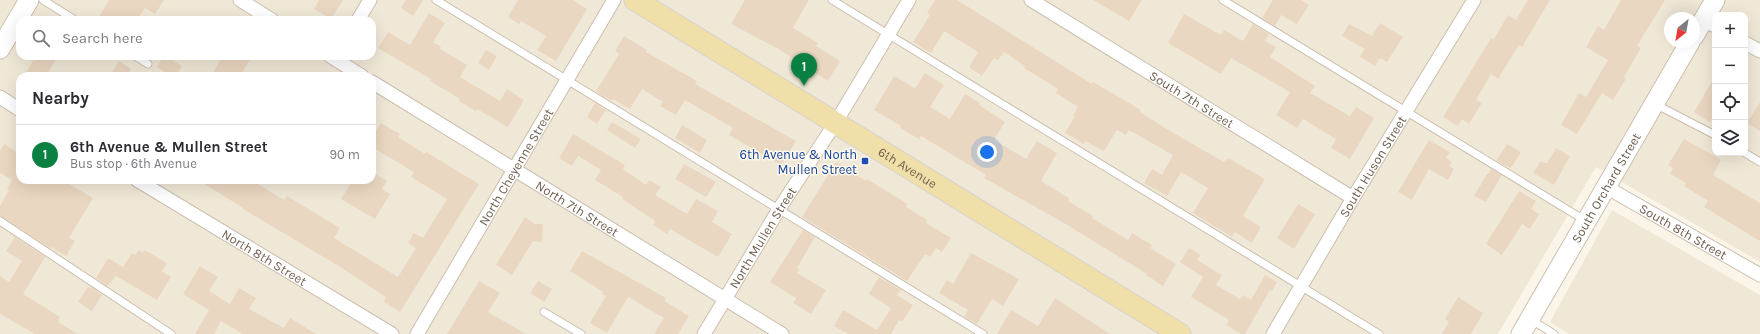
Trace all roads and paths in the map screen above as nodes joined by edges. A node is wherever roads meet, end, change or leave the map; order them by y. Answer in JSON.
{"nodes":[{"id":1,"x":29,"y":0,"type":"edge"},
{"id":2,"x":43,"y":0,"type":"edge"},
{"id":3,"x":240,"y":0,"type":"edge"},
{"id":4,"x":370,"y":0,"type":"edge"},
{"id":5,"x":436,"y":0,"type":"edge"},
{"id":6,"x":614,"y":0,"type":"edge"},
{"id":7,"x":636,"y":0,"type":"edge"},
{"id":8,"x":832,"y":0,"type":"edge"},
{"id":9,"x":909,"y":0,"type":"edge"},
{"id":10,"x":1031,"y":0,"type":"edge"},
{"id":11,"x":1223,"y":0,"type":"edge"},
{"id":12,"x":1474,"y":0,"type":"edge"},
{"id":13,"x":1715,"y":0,"type":"edge"},
{"id":14,"x":20,"y":16,"type":"edge"},
{"id":15,"x":69,"y":16,"type":"edge"},
{"id":16,"x":266,"y":16,"type":"edge"},
{"id":17,"x":360,"y":16,"type":"edge"},
{"id":18,"x":16,"y":22,"type":"edge"},
{"id":19,"x":1704,"y":27,"type":"edge"},
{"id":20,"x":888,"y":34,"type":"junction"},
{"id":21,"x":1748,"y":45,"type":"edge"},
{"id":22,"x":1687,"y":48,"type":"edge"},
{"id":23,"x":0,"y":49,"type":"edge"},
{"id":24,"x":1760,"y":51,"type":"edge"},
{"id":25,"x":142,"y":60,"type":"edge"},
{"id":26,"x":338,"y":60,"type":"edge"},
{"id":27,"x":148,"y":64,"type":"dead end"},
{"id":28,"x":356,"y":72,"type":"edge"},
{"id":29,"x":567,"y":80,"type":"junction"},
{"id":30,"x":376,"y":84,"type":"edge"},
{"id":31,"x":0,"y":98,"type":"edge"},
{"id":32,"x":1655,"y":104,"type":"junction"},
{"id":33,"x":16,"y":108,"type":"edge"},
{"id":34,"x":1406,"y":113,"type":"junction"},
{"id":35,"x":836,"y":122,"type":"junction"},
{"id":36,"x":1712,"y":133,"type":"edge"},
{"id":37,"x":1748,"y":155,"type":"edge"},
{"id":38,"x":1760,"y":162,"type":"edge"},
{"id":39,"x":515,"y":169,"type":"junction"},
{"id":40,"x":144,"y":184,"type":"edge"},
{"id":41,"x":1606,"y":187,"type":"junction"},
{"id":42,"x":1353,"y":198,"type":"junction"},
{"id":43,"x":779,"y":209,"type":"junction"},
{"id":44,"x":0,"y":221,"type":"edge"},
{"id":45,"x":1586,"y":221,"type":"junction"},
{"id":46,"x":1760,"y":275,"type":"edge"},
{"id":47,"x":1301,"y":287,"type":"junction"},
{"id":48,"x":725,"y":299,"type":"junction"},
{"id":49,"x":544,"y":312,"type":"dead end"},
{"id":50,"x":1526,"y":327,"type":"edge"},
{"id":51,"x":171,"y":334,"type":"edge"},
{"id":52,"x":392,"y":334,"type":"edge"},
{"id":53,"x":417,"y":334,"type":"edge"},
{"id":54,"x":581,"y":334,"type":"edge"},
{"id":55,"x":704,"y":334,"type":"edge"},
{"id":56,"x":782,"y":334,"type":"edge"},
{"id":57,"x":983,"y":334,"type":"edge"},
{"id":58,"x":1180,"y":334,"type":"edge"},
{"id":59,"x":1273,"y":334,"type":"edge"},
{"id":60,"x":1379,"y":334,"type":"edge"},
{"id":61,"x":1554,"y":334,"type":"edge"}],
"edges":[{"from":1,"to":14,"type":"street"},
{"from":2,"to":15,"type":"lane"},
{"from":3,"to":16,"type":"street"},
{"from":4,"to":17,"type":"street"},
{"from":5,"to":29,"type":"lane"},
{"from":6,"to":29,"type":"street","name":"North Cheyenne Street"},
{"from":7,"to":35,"type":"main road","name":"6th Avenue"},
{"from":8,"to":20,"type":"lane"},
{"from":9,"to":20,"type":"street","name":"North Mullen Street"},
{"from":10,"to":42,"type":"street","name":"South 7th Street"},
{"from":11,"to":34,"type":"lane"},
{"from":12,"to":34,"type":"street","name":"South Huson Street"},
{"from":13,"to":19,"type":"street"},
{"from":18,"to":23,"type":"street"},
{"from":20,"to":35,"type":"street","name":"North Mullen Street"},
{"from":20,"to":47,"type":"lane"},
{"from":21,"to":24,"type":"street"},
{"from":22,"to":32,"type":"street","name":"South Orchard Street"},
{"from":25,"to":27,"type":"lane"},
{"from":26,"to":28,"type":"street"},
{"from":29,"to":39,"type":"street","name":"North Cheyenne Street"},
{"from":29,"to":43,"type":"lane"},
{"from":30,"to":39,"type":"street","name":"North 7th Street"},
{"from":31,"to":33,"type":"street"},
{"from":32,"to":36,"type":"lane"},
{"from":32,"to":41,"type":"street","name":"South Orchard Street"},
{"from":34,"to":42,"type":"street","name":"South Huson Street"},
{"from":34,"to":45,"type":"lane"},
{"from":35,"to":43,"type":"street","name":"North Mullen Street"},
{"from":35,"to":58,"type":"main road","name":"6th Avenue"},
{"from":37,"to":38,"type":"lane"},
{"from":39,"to":48,"type":"street","name":"North 7th Street"},
{"from":39,"to":53,"type":"street","name":"North Cheyenne Street"},
{"from":40,"to":52,"type":"street","name":"North 8th Street"},
{"from":41,"to":45,"type":"street","name":"South Orchard Street"},
{"from":41,"to":46,"type":"street","name":"South 8th Street"},
{"from":42,"to":47,"type":"street","name":"South Huson Street"},
{"from":43,"to":48,"type":"street","name":"North Mullen Street"},
{"from":43,"to":57,"type":"lane"},
{"from":44,"to":51,"type":"lane"},
{"from":45,"to":50,"type":"street","name":"South Orchard Street"},
{"from":47,"to":59,"type":"street","name":"South Huson Street"},
{"from":47,"to":60,"type":"lane"},
{"from":48,"to":55,"type":"street","name":"North Mullen Street"},
{"from":48,"to":56,"type":"street","name":"North 7th Street"},
{"from":49,"to":54,"type":"lane"},
{"from":50,"to":61,"type":"lane"}]}
